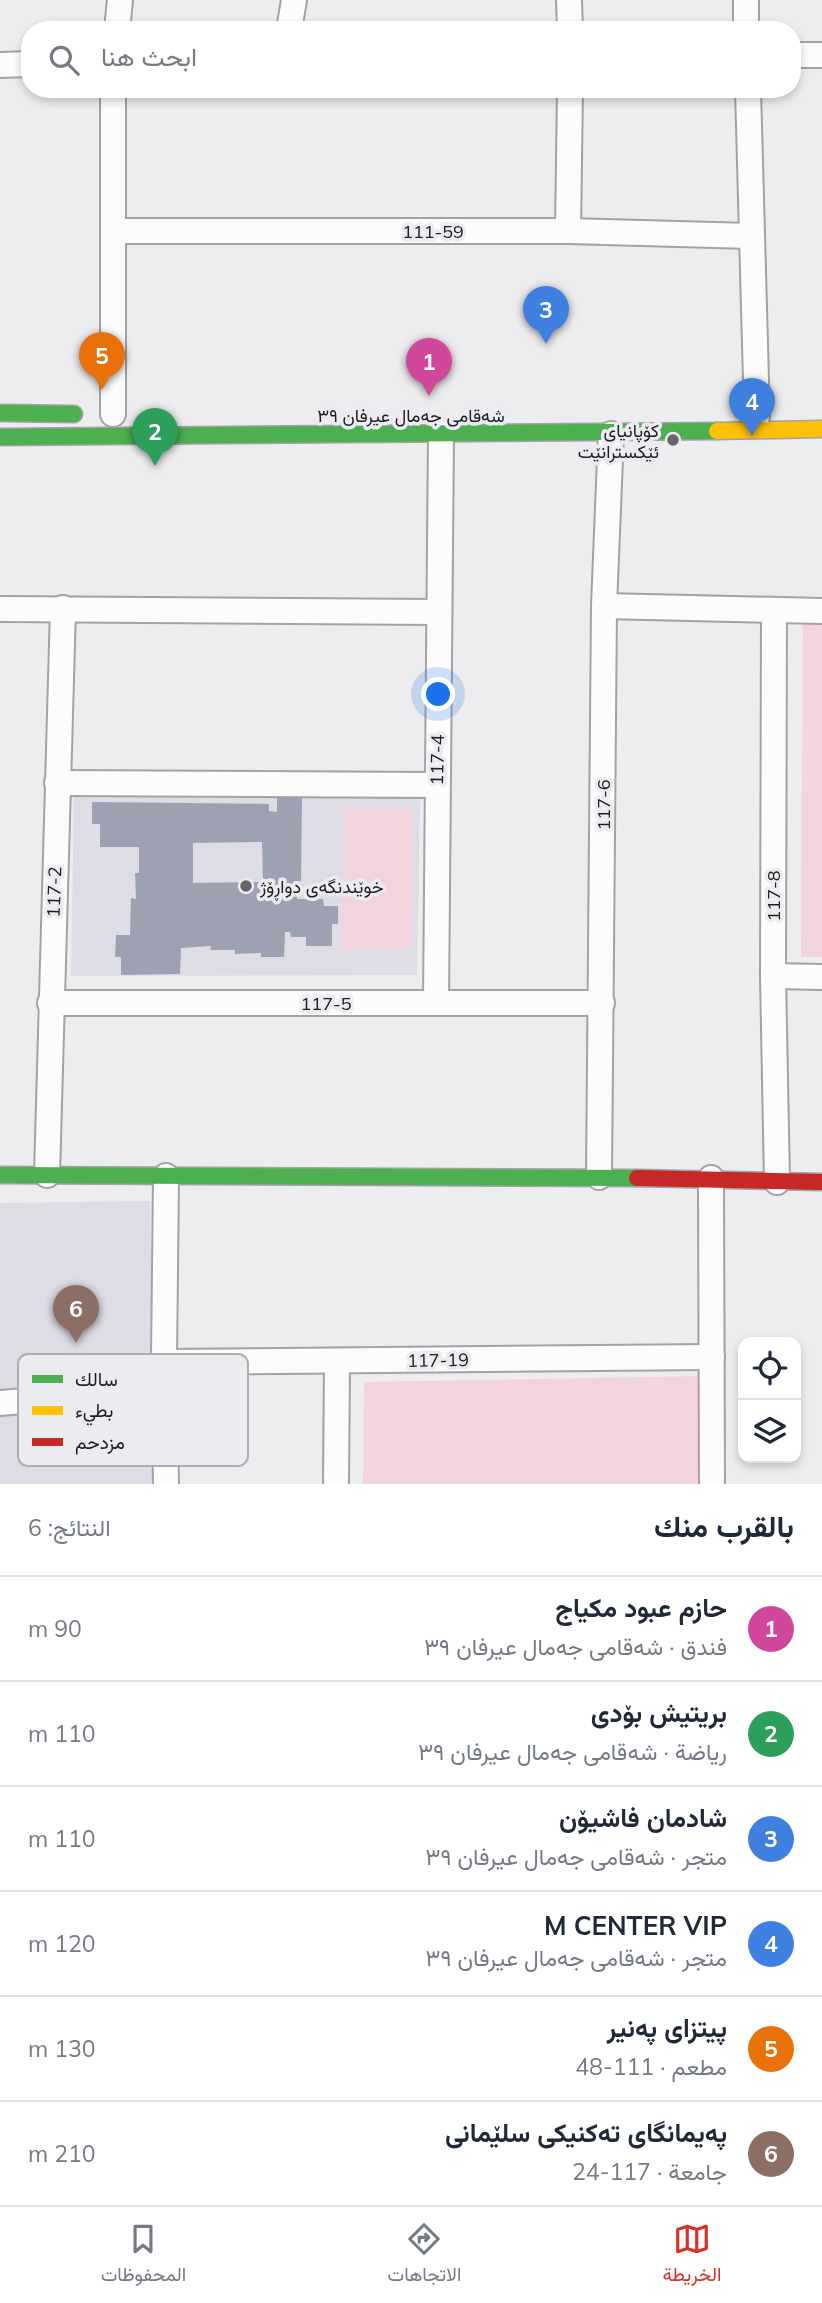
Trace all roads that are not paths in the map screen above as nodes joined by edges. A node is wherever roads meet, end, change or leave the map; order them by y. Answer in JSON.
{"nodes":[{"id":1,"x":120,"y":0,"type":"edge"},
{"id":2,"x":294,"y":0,"type":"edge"},
{"id":3,"x":569,"y":0,"type":"edge"},
{"id":4,"x":746,"y":0,"type":"edge"},
{"id":5,"x":118,"y":21,"type":"edge"},
{"id":6,"x":290,"y":21,"type":"edge"},
{"id":7,"x":570,"y":21,"type":"edge"},
{"id":8,"x":746,"y":21,"type":"edge"},
{"id":9,"x":801,"y":55,"type":"edge"},
{"id":10,"x":822,"y":55,"type":"edge"},
{"id":11,"x":21,"y":64,"type":"edge"},
{"id":12,"x":0,"y":65,"type":"edge"},
{"id":13,"x":113,"y":98,"type":"edge"},
{"id":14,"x":570,"y":98,"type":"edge"},
{"id":15,"x":748,"y":98,"type":"edge"},
{"id":16,"x":114,"y":231,"type":"junction"},
{"id":17,"x":568,"y":231,"type":"junction"},
{"id":18,"x":751,"y":236,"type":"junction"},
{"id":19,"x":0,"y":413,"type":"edge"},
{"id":20,"x":107,"y":414,"type":"joint"},
{"id":21,"x":822,"y":415,"type":"edge"},
{"id":22,"x":547,"y":416,"type":"dead end"},
{"id":23,"x":757,"y":417,"type":"junction"},
{"id":24,"x":822,"y":429,"type":"edge"},
{"id":25,"x":441,"y":433,"type":"junction"},
{"id":26,"x":611,"y":433,"type":"junction"},
{"id":27,"x":0,"y":437,"type":"edge"},
{"id":28,"x":604,"y":606,"type":"junction"},
{"id":29,"x":0,"y":608,"type":"edge"},
{"id":30,"x":63,"y":608,"type":"junction"},
{"id":31,"x":774,"y":610,"type":"junction"},
{"id":32,"x":822,"y":611,"type":"edge"},
{"id":33,"x":438,"y":612,"type":"junction"},
{"id":34,"x":57,"y":783,"type":"junction"},
{"id":35,"x":437,"y":785,"type":"junction"},
{"id":36,"x":773,"y":976,"type":"junction"},
{"id":37,"x":822,"y":977,"type":"edge"},
{"id":38,"x":50,"y":1003,"type":"junction"},
{"id":39,"x":436,"y":1003,"type":"junction"},
{"id":40,"x":602,"y":1003,"type":"junction"},
{"id":41,"x":0,"y":1175,"type":"edge"},
{"id":42,"x":47,"y":1175,"type":"junction"},
{"id":43,"x":166,"y":1176,"type":"junction"},
{"id":44,"x":599,"y":1178,"type":"junction"},
{"id":45,"x":711,"y":1178,"type":"junction"},
{"id":46,"x":777,"y":1182,"type":"junction"},
{"id":47,"x":822,"y":1182,"type":"edge"},
{"id":48,"x":164,"y":1354,"type":"edge"},
{"id":49,"x":712,"y":1357,"type":"junction"},
{"id":50,"x":337,"y":1361,"type":"junction"},
{"id":51,"x":248,"y":1362,"type":"edge"},
{"id":52,"x":18,"y":1401,"type":"edge"},
{"id":53,"x":0,"y":1403,"type":"edge"},
{"id":54,"x":166,"y":1466,"type":"edge"},
{"id":55,"x":166,"y":1484,"type":"edge"},
{"id":56,"x":336,"y":1484,"type":"edge"},
{"id":57,"x":712,"y":1484,"type":"edge"}],
"edges":[{"from":1,"to":5,"type":"street"},
{"from":2,"to":6,"type":"street"},
{"from":3,"to":7,"type":"street"},
{"from":4,"to":8,"type":"street"},
{"from":9,"to":10,"type":"street"},
{"from":11,"to":12,"type":"street"},
{"from":13,"to":16,"type":"street"},
{"from":14,"to":17,"type":"street"},
{"from":15,"to":18,"type":"street"},
{"from":16,"to":17,"type":"street","name":"111-59"},
{"from":16,"to":20,"type":"street"},
{"from":17,"to":18,"type":"street","name":"111-59"},
{"from":18,"to":23,"type":"street"},
{"from":19,"to":20,"type":"main road"},
{"from":21,"to":23,"type":"main road"},
{"from":22,"to":23,"type":"main road"},
{"from":24,"to":26,"type":"main road","name":"شەقامی جەمال عیرفان ٣٩"},
{"from":25,"to":26,"type":"main road","name":"شەقامی جەمال عیرفان ٣٩"},
{"from":25,"to":27,"type":"main road","name":"شەقامی جەمال عیرفان ٣٩"},
{"from":25,"to":33,"type":"street","name":"117-4"},
{"from":26,"to":28,"type":"street","name":"117-6"},
{"from":28,"to":31,"type":"street"},
{"from":28,"to":40,"type":"street","name":"117-6"},
{"from":29,"to":30,"type":"street"},
{"from":30,"to":33,"type":"street"},
{"from":30,"to":34,"type":"street","name":"117-2"},
{"from":31,"to":32,"type":"street"},
{"from":31,"to":36,"type":"street","name":"117-8"},
{"from":33,"to":35,"type":"street","name":"117-4"},
{"from":34,"to":35,"type":"street"},
{"from":34,"to":38,"type":"street","name":"117-2"},
{"from":35,"to":39,"type":"street","name":"117-4"},
{"from":36,"to":37,"type":"street"},
{"from":36,"to":46,"type":"street","name":"117-8"},
{"from":38,"to":39,"type":"street","name":"117-5"},
{"from":38,"to":42,"type":"street","name":"117-2"},
{"from":39,"to":40,"type":"street","name":"117-5"},
{"from":40,"to":44,"type":"street","name":"117-6"},
{"from":41,"to":42,"type":"main road"},
{"from":42,"to":43,"type":"main road"},
{"from":43,"to":44,"type":"main road"},
{"from":43,"to":48,"type":"street"},
{"from":44,"to":45,"type":"main road"},
{"from":45,"to":46,"type":"main road"},
{"from":45,"to":49,"type":"street"},
{"from":46,"to":47,"type":"main road"},
{"from":49,"to":50,"type":"street","name":"117-19"},
{"from":49,"to":57,"type":"street"},
{"from":50,"to":51,"type":"street","name":"117-19"},
{"from":50,"to":56,"type":"street"},
{"from":52,"to":53,"type":"street"},
{"from":54,"to":55,"type":"street"}]}
